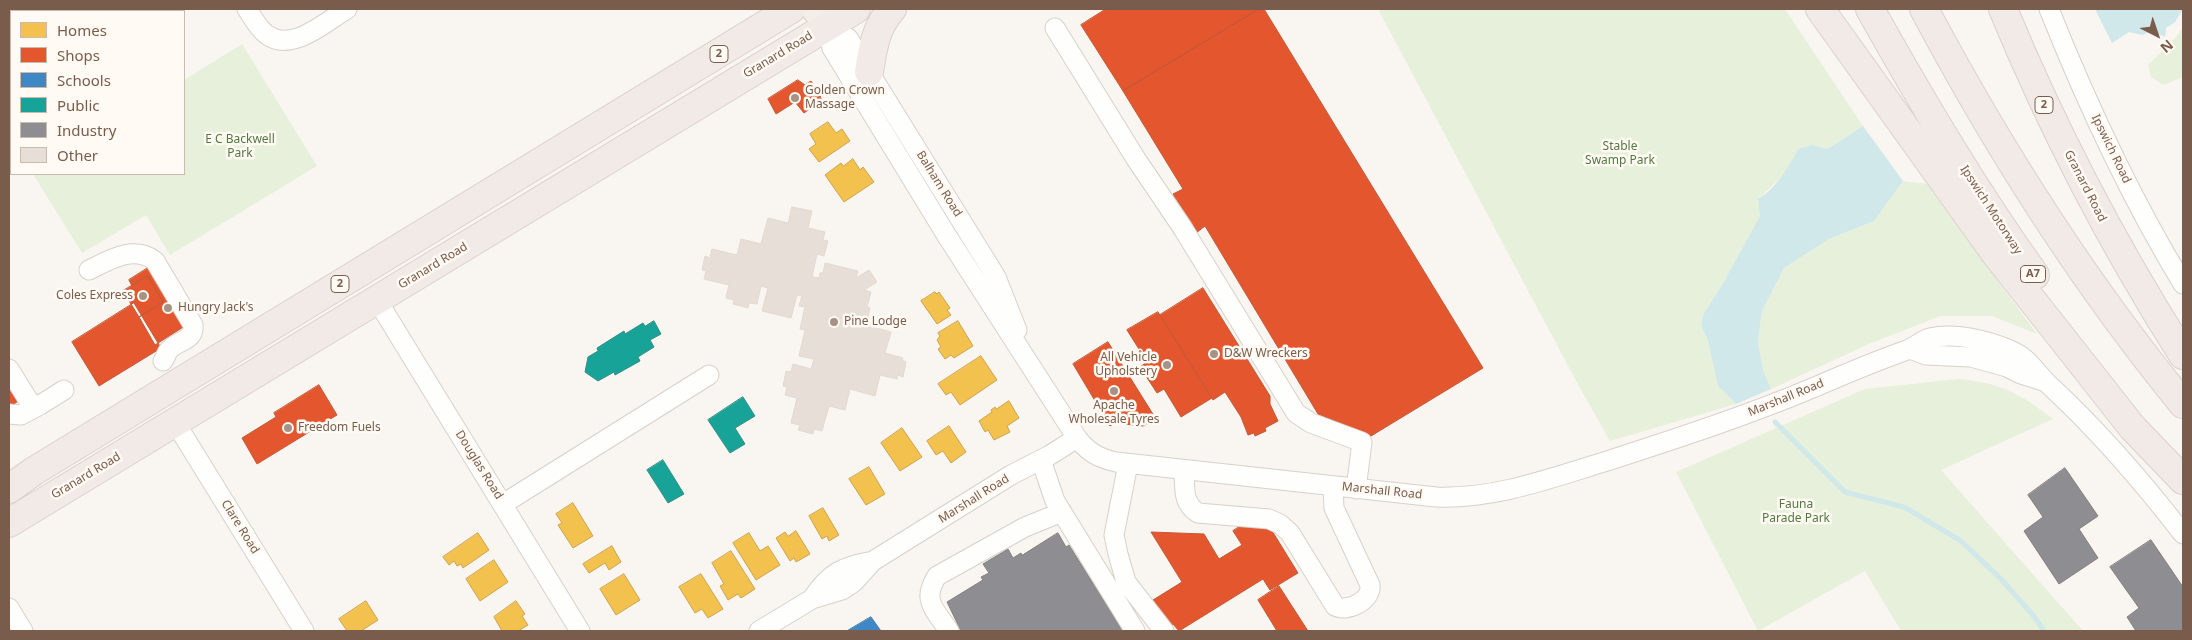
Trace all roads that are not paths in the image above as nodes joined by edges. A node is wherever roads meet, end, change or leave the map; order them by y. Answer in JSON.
{"nodes":[{"id":1,"x":248,"y":9,"type":"edge"},
{"id":2,"x":347,"y":9,"type":"edge"},
{"id":3,"x":792,"y":9,"type":"edge"},
{"id":4,"x":856,"y":9,"type":"edge"},
{"id":5,"x":892,"y":9,"type":"edge"},
{"id":6,"x":1820,"y":9,"type":"edge"},
{"id":7,"x":1870,"y":9,"type":"edge"},
{"id":8,"x":1924,"y":9,"type":"edge"},
{"id":9,"x":2003,"y":9,"type":"edge"},
{"id":10,"x":2049,"y":9,"type":"edge"},
{"id":11,"x":820,"y":18,"type":"edge"},
{"id":12,"x":1056,"y":28,"type":"dead end"},
{"id":13,"x":870,"y":72,"type":"junction"},
{"id":14,"x":89,"y":270,"type":"dead end"},
{"id":15,"x":2183,"y":284,"type":"edge"},
{"id":16,"x":377,"y":300,"type":"junction"},
{"id":17,"x":2183,"y":355,"type":"edge"},
{"id":18,"x":1027,"y":359,"type":"junction"},
{"id":19,"x":163,"y":361,"type":"dead end"},
{"id":20,"x":9,"y":369,"type":"edge"},
{"id":21,"x":709,"y":375,"type":"dead end"},
{"id":22,"x":64,"y":390,"type":"dead end"},
{"id":23,"x":2183,"y":404,"type":"edge"},
{"id":24,"x":40,"y":405,"type":"junction"},
{"id":25,"x":13,"y":417,"type":"edge"},
{"id":26,"x":175,"y":422,"type":"junction"},
{"id":27,"x":1077,"y":438,"type":"junction"},
{"id":28,"x":1041,"y":460,"type":"junction"},
{"id":29,"x":1128,"y":464,"type":"junction"},
{"id":30,"x":1184,"y":470,"type":"junction"},
{"id":31,"x":2183,"y":472,"type":"edge"},
{"id":32,"x":21,"y":473,"type":"edge"},
{"id":33,"x":2183,"y":480,"type":"edge"},
{"id":34,"x":1334,"y":486,"type":"junction"},
{"id":35,"x":9,"y":489,"type":"edge"},
{"id":36,"x":1356,"y":489,"type":"junction"},
{"id":37,"x":503,"y":504,"type":"junction"},
{"id":38,"x":1062,"y":512,"type":"junction"},
{"id":39,"x":9,"y":523,"type":"edge"},
{"id":40,"x":2183,"y":534,"type":"edge"},
{"id":41,"x":9,"y":608,"type":"edge"},
{"id":42,"x":787,"y":624,"type":"edge"},
{"id":43,"x":23,"y":631,"type":"edge"},
{"id":44,"x":304,"y":631,"type":"edge"},
{"id":45,"x":580,"y":631,"type":"edge"},
{"id":46,"x":759,"y":631,"type":"edge"},
{"id":47,"x":949,"y":631,"type":"edge"},
{"id":48,"x":1135,"y":631,"type":"edge"},
{"id":49,"x":1164,"y":631,"type":"edge"}],
"edges":[{"from":1,"to":2,"type":"street"},
{"from":3,"to":32,"type":"highway","number":"2"},
{"from":4,"to":11,"type":"highway","name":"Granard Road"},
{"from":5,"to":13,"type":"highway"},
{"from":6,"to":33,"type":"highway"},
{"from":7,"to":31,"type":"highway","name":"Ipswich Motorway","number":"A7"},
{"from":8,"to":23,"type":"highway"},
{"from":9,"to":17,"type":"highway","name":"Granard Road","number":"2"},
{"from":10,"to":15,"type":"street","name":"Ipswich Road"},
{"from":11,"to":13,"type":"street","name":"Balham Road"},
{"from":11,"to":16,"type":"highway","name":"Granard Road"},
{"from":11,"to":18,"type":"street","name":"Balham Road"},
{"from":12,"to":36,"type":"street"},
{"from":13,"to":18,"type":"street","name":"Balham Road"},
{"from":14,"to":19,"type":"street"},
{"from":16,"to":26,"type":"highway","name":"Granard Road"},
{"from":16,"to":37,"type":"street","name":"Douglas Road"},
{"from":18,"to":27,"type":"street","name":"Balham Road"},
{"from":20,"to":24,"type":"street"},
{"from":21,"to":37,"type":"street"},
{"from":22,"to":24,"type":"street"},
{"from":24,"to":25,"type":"street"},
{"from":26,"to":39,"type":"highway","name":"Granard Road"},
{"from":26,"to":44,"type":"street","name":"Clare Road"},
{"from":27,"to":28,"type":"street","name":"Marshall Road"},
{"from":27,"to":29,"type":"street","name":"Marshall Road"},
{"from":28,"to":38,"type":"street"},
{"from":28,"to":42,"type":"street","name":"Marshall Road"},
{"from":29,"to":30,"type":"street","name":"Marshall Road"},
{"from":29,"to":49,"type":"street"},
{"from":30,"to":34,"type":"street","name":"Marshall Road"},
{"from":30,"to":34,"type":"street"},
{"from":32,"to":35,"type":"highway","number":"2"},
{"from":34,"to":36,"type":"street","name":"Marshall Road"},
{"from":36,"to":40,"type":"street","name":"Marshall Road"},
{"from":37,"to":45,"type":"street","name":"Douglas Road"},
{"from":38,"to":47,"type":"street"},
{"from":38,"to":48,"type":"street"},
{"from":41,"to":43,"type":"street"},
{"from":42,"to":46,"type":"street","name":"Marshall Road"}]}
